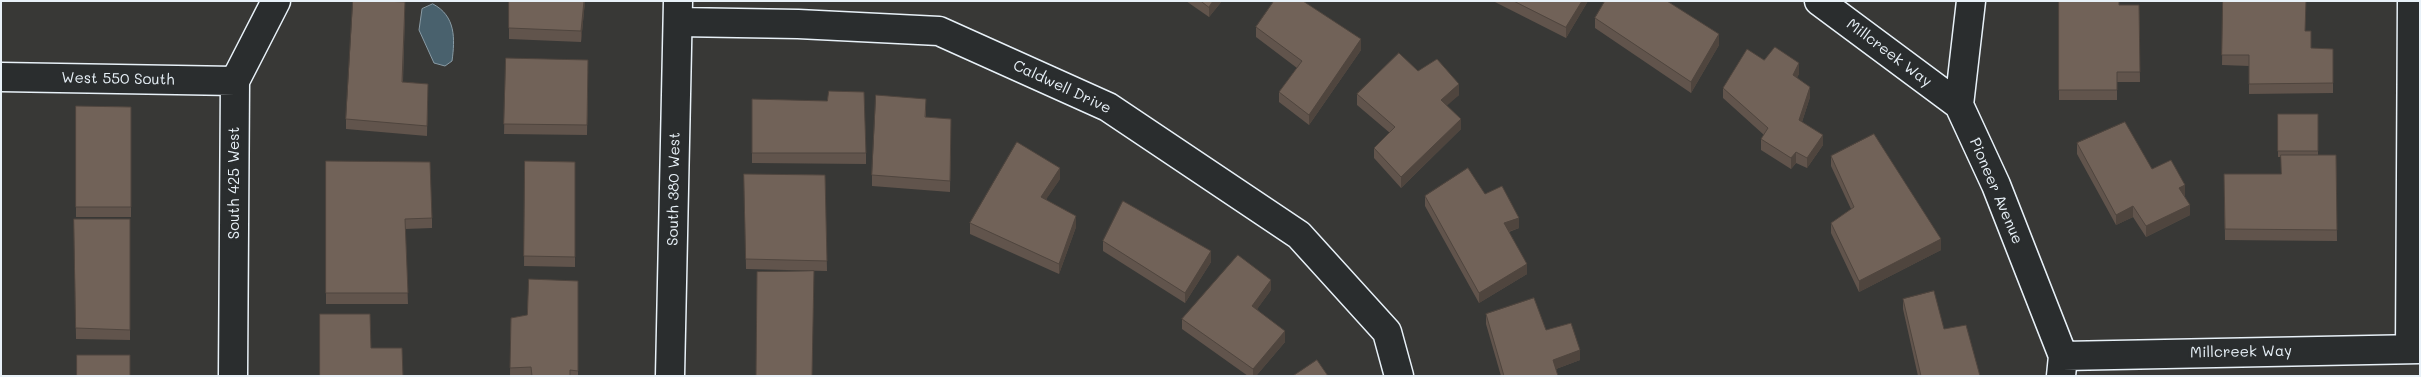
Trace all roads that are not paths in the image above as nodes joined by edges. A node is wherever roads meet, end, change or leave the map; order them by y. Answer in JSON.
{"nodes":[{"id":1,"x":276,"y":1,"type":"edge"},
{"id":2,"x":1819,"y":1,"type":"edge"},
{"id":3,"x":1971,"y":1,"type":"edge"},
{"id":4,"x":2412,"y":1,"type":"edge"},
{"id":5,"x":678,"y":12,"type":"edge"},
{"id":6,"x":1,"y":76,"type":"edge"},
{"id":7,"x":235,"y":82,"type":"junction"},
{"id":8,"x":1958,"y":105,"type":"junction"},
{"id":9,"x":2415,"y":349,"type":"edge"},
{"id":10,"x":2062,"y":366,"type":"edge"},
{"id":11,"x":233,"y":376,"type":"edge"},
{"id":12,"x":670,"y":376,"type":"edge"},
{"id":13,"x":1399,"y":376,"type":"edge"}],
"edges":[{"from":1,"to":7,"type":"street","name":"South 425 West"},
{"from":2,"to":8,"type":"street","name":"Millcreek Way"},
{"from":3,"to":8,"type":"street"},
{"from":4,"to":9,"type":"street"},
{"from":5,"to":12,"type":"street","name":"South 380 West"},
{"from":5,"to":13,"type":"street","name":"Caldwell Drive"},
{"from":6,"to":7,"type":"street","name":"West 550 South"},
{"from":7,"to":11,"type":"street","name":"South 425 West"},
{"from":8,"to":10,"type":"street","name":"Pioneer Avenue"},
{"from":9,"to":10,"type":"street","name":"Millcreek Way"}]}
